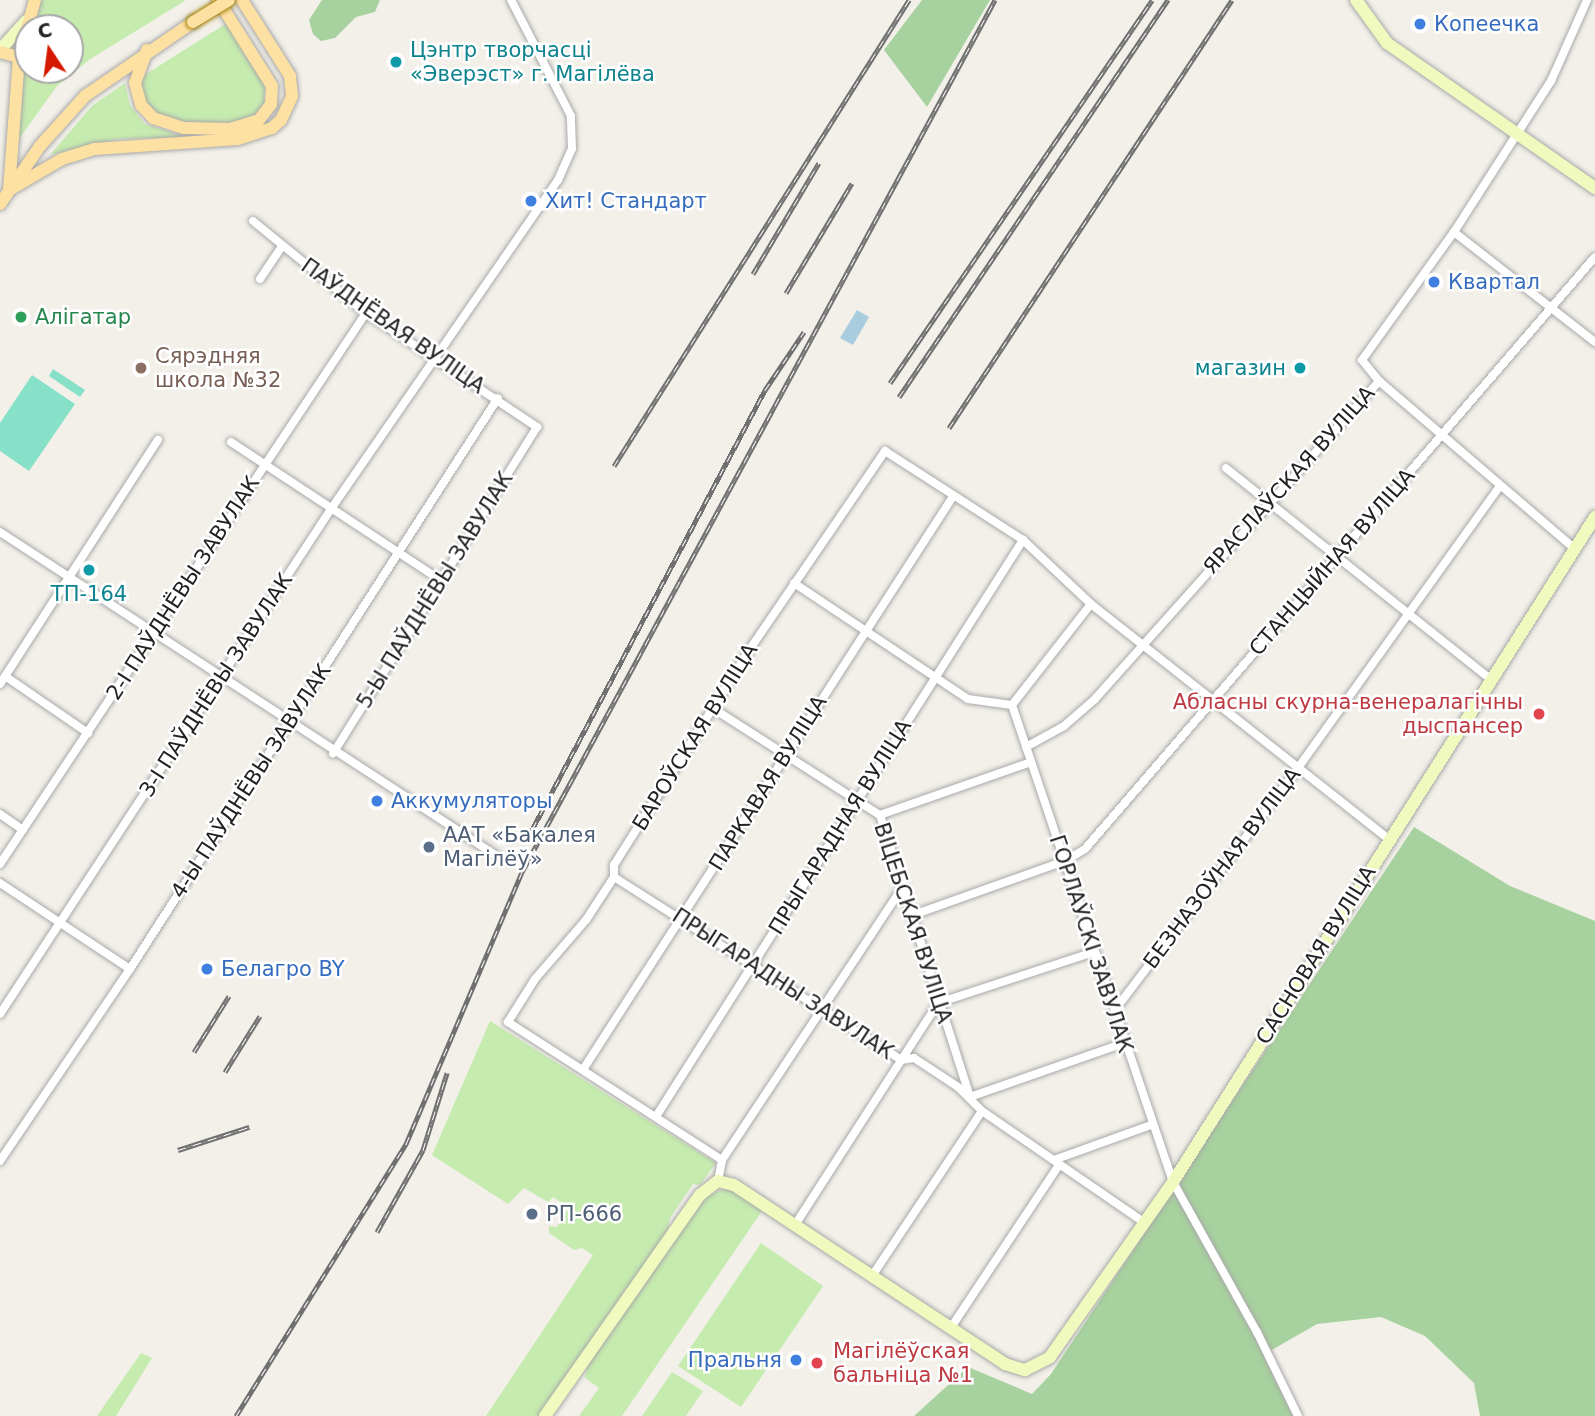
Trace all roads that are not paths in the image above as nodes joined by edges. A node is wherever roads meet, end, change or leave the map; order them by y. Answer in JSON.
{"nodes":[{"id":1,"x":218,"y":0,"type":"edge"},
{"id":2,"x":229,"y":0,"type":"edge"},
{"id":3,"x":242,"y":0,"type":"edge"},
{"id":4,"x":511,"y":0,"type":"edge"},
{"id":5,"x":1356,"y":0,"type":"edge"},
{"id":6,"x":1587,"y":0,"type":"edge"},
{"id":7,"x":14,"y":35,"type":"edge"},
{"id":8,"x":147,"y":50,"type":"junction"},
{"id":9,"x":0,"y":51,"type":"edge"},
{"id":10,"x":17,"y":84,"type":"edge"},
{"id":11,"x":1518,"y":132,"type":"junction"},
{"id":12,"x":1595,"y":188,"type":"edge"},
{"id":13,"x":9,"y":190,"type":"junction"},
{"id":14,"x":0,"y":204,"type":"edge"},
{"id":15,"x":253,"y":221,"type":"dead end"},
{"id":16,"x":1454,"y":232,"type":"junction"},
{"id":17,"x":281,"y":248,"type":"junction"},
{"id":18,"x":1595,"y":257,"type":"edge"},
{"id":19,"x":260,"y":279,"type":"dead end"},
{"id":20,"x":1553,"y":308,"type":"junction"},
{"id":21,"x":366,"y":313,"type":"junction"},
{"id":22,"x":1595,"y":342,"type":"edge"},
{"id":23,"x":435,"y":356,"type":"junction"},
{"id":24,"x":1379,"y":381,"type":"junction"},
{"id":25,"x":498,"y":398,"type":"junction"},
{"id":26,"x":537,"y":427,"type":"joint"},
{"id":27,"x":1441,"y":435,"type":"junction"},
{"id":28,"x":158,"y":440,"type":"dead end"},
{"id":29,"x":231,"y":442,"type":"dead end"},
{"id":30,"x":263,"y":465,"type":"junction"},
{"id":31,"x":1226,"y":468,"type":"dead end"},
{"id":32,"x":1499,"y":487,"type":"junction"},
{"id":33,"x":953,"y":498,"type":"junction"},
{"id":34,"x":1268,"y":501,"type":"junction"},
{"id":35,"x":331,"y":509,"type":"junction"},
{"id":36,"x":1595,"y":517,"type":"edge"},
{"id":37,"x":0,"y":532,"type":"edge"},
{"id":38,"x":1023,"y":540,"type":"junction"},
{"id":39,"x":1574,"y":548,"type":"junction"},
{"id":40,"x":399,"y":552,"type":"junction"},
{"id":41,"x":1337,"y":557,"type":"junction"},
{"id":42,"x":69,"y":579,"type":"junction"},
{"id":43,"x":442,"y":581,"type":"junction"},
{"id":44,"x":794,"y":583,"type":"junction"},
{"id":45,"x":1091,"y":604,"type":"junction"},
{"id":46,"x":1409,"y":612,"type":"junction"},
{"id":47,"x":864,"y":632,"type":"junction"},
{"id":48,"x":153,"y":633,"type":"junction"},
{"id":49,"x":1141,"y":645,"type":"junction"},
{"id":50,"x":934,"y":676,"type":"junction"},
{"id":51,"x":1490,"y":678,"type":"junction"},
{"id":52,"x":221,"y":679,"type":"junction"},
{"id":53,"x":2,"y":680,"type":"edge"},
{"id":54,"x":1211,"y":702,"type":"junction"},
{"id":55,"x":1012,"y":705,"type":"junction"},
{"id":56,"x":714,"y":709,"type":"junction"},
{"id":57,"x":288,"y":723,"type":"junction"},
{"id":58,"x":88,"y":733,"type":"junction"},
{"id":59,"x":1026,"y":747,"type":"junction"},
{"id":60,"x":333,"y":753,"type":"junction"},
{"id":61,"x":784,"y":756,"type":"junction"},
{"id":62,"x":1031,"y":762,"type":"junction"},
{"id":63,"x":1298,"y":768,"type":"junction"},
{"id":64,"x":857,"y":803,"type":"junction"},
{"id":65,"x":0,"y":814,"type":"edge"},
{"id":66,"x":880,"y":815,"type":"junction"},
{"id":67,"x":23,"y":830,"type":"junction"},
{"id":68,"x":1390,"y":839,"type":"junction"},
{"id":69,"x":503,"y":860,"type":"dead end"},
{"id":70,"x":1065,"y":861,"type":"junction"},
{"id":71,"x":0,"y":864,"type":"edge"},
{"id":72,"x":614,"y":877,"type":"junction"},
{"id":73,"x":0,"y":883,"type":"edge"},
{"id":74,"x":902,"y":888,"type":"junction"},
{"id":75,"x":913,"y":915,"type":"junction"},
{"id":76,"x":682,"y":919,"type":"junction"},
{"id":77,"x":60,"y":922,"type":"junction"},
{"id":78,"x":1094,"y":952,"type":"junction"},
{"id":79,"x":754,"y":965,"type":"junction"},
{"id":80,"x":130,"y":969,"type":"junction"},
{"id":81,"x":938,"y":1003,"type":"junction"},
{"id":82,"x":821,"y":1008,"type":"junction"},
{"id":83,"x":1115,"y":1010,"type":"junction"},
{"id":84,"x":0,"y":1014,"type":"edge"},
{"id":85,"x":1124,"y":1043,"type":"junction"},
{"id":86,"x":901,"y":1060,"type":"junction"},
{"id":87,"x":584,"y":1068,"type":"junction"},
{"id":88,"x":970,"y":1097,"type":"junction"},
{"id":89,"x":982,"y":1111,"type":"junction"},
{"id":90,"x":657,"y":1115,"type":"junction"},
{"id":91,"x":1151,"y":1125,"type":"junction"},
{"id":92,"x":722,"y":1160,"type":"junction"},
{"id":93,"x":0,"y":1161,"type":"edge"},
{"id":94,"x":1057,"y":1163,"type":"junction"},
{"id":95,"x":718,"y":1181,"type":"junction"},
{"id":96,"x":1173,"y":1182,"type":"junction"},
{"id":97,"x":1145,"y":1223,"type":"junction"},
{"id":98,"x":795,"y":1225,"type":"junction"},
{"id":99,"x":872,"y":1276,"type":"junction"},
{"id":100,"x":950,"y":1329,"type":"junction"},
{"id":101,"x":545,"y":1416,"type":"edge"},
{"id":102,"x":1298,"y":1416,"type":"edge"}],
"edges":[{"from":1,"to":8,"type":"main road"},
{"from":2,"to":8,"type":"main road","bridge":true},
{"from":3,"to":13,"type":"main road"},
{"from":4,"to":23,"type":"street","name":"3-І ПАЎДНЁВЫ ЗАВУЛАК"},
{"from":5,"to":11,"type":"main road"},
{"from":6,"to":11,"type":"street","name":"ЯРАСЛАЎСКАЯ ВУЛІЦА"},
{"from":7,"to":9,"type":"main road"},
{"from":8,"to":13,"type":"main road"},
{"from":10,"to":13,"type":"main road"},
{"from":11,"to":12,"type":"main road"},
{"from":11,"to":16,"type":"street","name":"ЯРАСЛАЎСКАЯ ВУЛІЦА"},
{"from":13,"to":14,"type":"main road"},
{"from":15,"to":17,"type":"street","name":"ПАЎДНЁВАЯ ВУЛІЦА"},
{"from":16,"to":20,"type":"street"},
{"from":16,"to":24,"type":"street","name":"ЯРАСЛАЎСКАЯ ВУЛІЦА"},
{"from":17,"to":19,"type":"street"},
{"from":17,"to":21,"type":"street","name":"ПАЎДНЁВАЯ ВУЛІЦА"},
{"from":18,"to":20,"type":"street","name":"СТАНЦЫЙНАЯ ВУЛІЦА"},
{"from":20,"to":22,"type":"street"},
{"from":20,"to":27,"type":"street","name":"СТАНЦЫЙНАЯ ВУЛІЦА"},
{"from":21,"to":23,"type":"street","name":"ПАЎДНЁВАЯ ВУЛІЦА"},
{"from":21,"to":30,"type":"street","name":"2-І ПАЎДНЁВЫ ЗАВУЛАК"},
{"from":23,"to":25,"type":"street","name":"ПАЎДНЁВАЯ ВУЛІЦА"},
{"from":23,"to":35,"type":"street","name":"3-І ПАЎДНЁВЫ ЗАВУЛАК"},
{"from":24,"to":27,"type":"street"},
{"from":24,"to":34,"type":"street","name":"ЯРАСЛАЎСКАЯ ВУЛІЦА"},
{"from":25,"to":26,"type":"street","name":"ПАЎДНЁВАЯ ВУЛІЦА"},
{"from":25,"to":40,"type":"street","name":"4-Ы ПАЎДНЁВЫ ЗАВУЛАК"},
{"from":26,"to":43,"type":"street","name":"5-Ы ПАЎДНЁВЫ ЗАВУЛАК"},
{"from":27,"to":32,"type":"street"},
{"from":27,"to":41,"type":"street","name":"СТАНЦЫЙНАЯ ВУЛІЦА"},
{"from":28,"to":42,"type":"street"},
{"from":29,"to":30,"type":"street"},
{"from":30,"to":35,"type":"street"},
{"from":30,"to":48,"type":"street","name":"2-І ПАЎДНЁВЫ ЗАВУЛАК"},
{"from":31,"to":34,"type":"street"},
{"from":32,"to":39,"type":"street"},
{"from":32,"to":46,"type":"street","name":"БЕЗНАЗОЎНАЯ ВУЛІЦА"},
{"from":33,"to":38,"type":"street"},
{"from":33,"to":44,"type":"street","name":"БАРОЎСКАЯ ВУЛІЦА"},
{"from":33,"to":47,"type":"street","name":"ПАРКАВАЯ ВУЛІЦА"},
{"from":34,"to":41,"type":"street"},
{"from":34,"to":49,"type":"street","name":"ЯРАСЛАЎСКАЯ ВУЛІЦА"},
{"from":35,"to":40,"type":"street"},
{"from":35,"to":52,"type":"street","name":"3-І ПАЎДНЁВЫ ЗАВУЛАК"},
{"from":36,"to":39,"type":"main road","name":"САСНОВАЯ ВУЛІЦА"},
{"from":37,"to":42,"type":"street"},
{"from":38,"to":45,"type":"street"},
{"from":38,"to":50,"type":"street","name":"ПРЫГАРАДНАЯ ВУЛІЦА"},
{"from":39,"to":51,"type":"main road","name":"САСНОВАЯ ВУЛІЦА"},
{"from":40,"to":43,"type":"street"},
{"from":40,"to":57,"type":"street","name":"4-Ы ПАЎДНЁВЫ ЗАВУЛАК"},
{"from":41,"to":46,"type":"street"},
{"from":41,"to":54,"type":"street","name":"СТАНЦЫЙНАЯ ВУЛІЦА"},
{"from":42,"to":48,"type":"street"},
{"from":42,"to":53,"type":"street"},
{"from":43,"to":60,"type":"street","name":"5-Ы ПАЎДНЁВЫ ЗАВУЛАК"},
{"from":44,"to":47,"type":"street"},
{"from":44,"to":56,"type":"street","name":"БАРОЎСКАЯ ВУЛІЦА"},
{"from":45,"to":49,"type":"street"},
{"from":45,"to":55,"type":"street"},
{"from":46,"to":51,"type":"street"},
{"from":46,"to":63,"type":"street","name":"БЕЗНАЗОЎНАЯ ВУЛІЦА"},
{"from":47,"to":50,"type":"street"},
{"from":47,"to":61,"type":"street","name":"ПАРКАВАЯ ВУЛІЦА"},
{"from":48,"to":52,"type":"street"},
{"from":48,"to":58,"type":"street","name":"2-І ПАЎДНЁВЫ ЗАВУЛАК"},
{"from":49,"to":54,"type":"street"},
{"from":49,"to":59,"type":"street","name":"ЯРАСЛАЎСКАЯ ВУЛІЦА"},
{"from":50,"to":55,"type":"street"},
{"from":50,"to":64,"type":"street","name":"ПРЫГАРАДНАЯ ВУЛІЦА"},
{"from":51,"to":68,"type":"main road","name":"САСНОВАЯ ВУЛІЦА"},
{"from":52,"to":57,"type":"street"},
{"from":52,"to":77,"type":"street","name":"3-І ПАЎДНЁВЫ ЗАВУЛАК"},
{"from":53,"to":58,"type":"street"},
{"from":54,"to":63,"type":"street"},
{"from":54,"to":70,"type":"street","name":"СТАНЦЫЙНАЯ ВУЛІЦА"},
{"from":55,"to":59,"type":"street","name":"ГОРЛАЎСКІ ЗАВУЛАК"},
{"from":56,"to":61,"type":"street","name":"ВІЦЕБСКАЯ ВУЛІЦА"},
{"from":56,"to":72,"type":"street","name":"БАРОЎСКАЯ ВУЛІЦА"},
{"from":57,"to":60,"type":"street"},
{"from":57,"to":80,"type":"street","name":"4-Ы ПАЎДНЁВЫ ЗАВУЛАК"},
{"from":58,"to":67,"type":"street","name":"2-І ПАЎДНЁВЫ ЗАВУЛАК"},
{"from":59,"to":62,"type":"street","name":"ГОРЛАЎСКІ ЗАВУЛАК"},
{"from":60,"to":69,"type":"street"},
{"from":61,"to":64,"type":"street","name":"ВІЦЕБСКАЯ ВУЛІЦА"},
{"from":61,"to":76,"type":"street","name":"ПАРКАВАЯ ВУЛІЦА"},
{"from":62,"to":66,"type":"street"},
{"from":62,"to":70,"type":"street","name":"ГОРЛАЎСКІ ЗАВУЛАК"},
{"from":63,"to":68,"type":"street"},
{"from":63,"to":83,"type":"street","name":"БЕЗНАЗОЎНАЯ ВУЛІЦА"},
{"from":64,"to":66,"type":"street","name":"ВІЦЕБСКАЯ ВУЛІЦА"},
{"from":64,"to":79,"type":"street","name":"ПРЫГАРАДНАЯ ВУЛІЦА"},
{"from":65,"to":67,"type":"street"},
{"from":66,"to":74,"type":"street","name":"ВІЦЕБСКАЯ ВУЛІЦА"},
{"from":67,"to":71,"type":"street","name":"2-І ПАЎДНЁВЫ ЗАВУЛАК"},
{"from":68,"to":96,"type":"main road","name":"САСНОВАЯ ВУЛІЦА"},
{"from":70,"to":75,"type":"street","name":"СТАНЦЫЙНАЯ ВУЛІЦА"},
{"from":70,"to":78,"type":"street","name":"ГОРЛАЎСКІ ЗАВУЛАК"},
{"from":72,"to":76,"type":"street","name":"ПРЫГАРАДНЫ ЗАВУЛАК"},
{"from":72,"to":87,"type":"street","name":"БАРОЎСКАЯ ВУЛІЦА"},
{"from":73,"to":77,"type":"street"},
{"from":74,"to":75,"type":"street","name":"ВІЦЕБСКАЯ ВУЛІЦА"},
{"from":74,"to":82,"type":"street"},
{"from":75,"to":81,"type":"street","name":"ВІЦЕБСКАЯ ВУЛІЦА"},
{"from":76,"to":79,"type":"street","name":"ПРЫГАРАДНЫ ЗАВУЛАК"},
{"from":76,"to":87,"type":"street","name":"ПАРКАВАЯ ВУЛІЦА"},
{"from":77,"to":80,"type":"street"},
{"from":77,"to":84,"type":"street","name":"3-І ПАЎДНЁВЫ ЗАВУЛАК"},
{"from":78,"to":81,"type":"street"},
{"from":78,"to":83,"type":"street","name":"ГОРЛАЎСКІ ЗАВУЛАК"},
{"from":79,"to":82,"type":"street","name":"ПРЫГАРАДНЫ ЗАВУЛАК"},
{"from":79,"to":90,"type":"street","name":"ПРЫГАРАДНАЯ ВУЛІЦА"},
{"from":80,"to":93,"type":"street","name":"4-Ы ПАЎДНЁВЫ ЗАВУЛАК"},
{"from":81,"to":86,"type":"street"},
{"from":81,"to":88,"type":"street","name":"ВІЦЕБСКАЯ ВУЛІЦА"},
{"from":82,"to":86,"type":"street","name":"ПРЫГАРАДНЫ ЗАВУЛАК"},
{"from":82,"to":92,"type":"street"},
{"from":83,"to":85,"type":"street","name":"ГОРЛАЎСКІ ЗАВУЛАК"},
{"from":85,"to":88,"type":"street"},
{"from":85,"to":91,"type":"street","name":"ГОРЛАЎСКІ ЗАВУЛАК"},
{"from":86,"to":88,"type":"street","name":"ПРЫГАРАДНЫ ЗАВУЛАК"},
{"from":86,"to":98,"type":"street"},
{"from":87,"to":90,"type":"street"},
{"from":88,"to":89,"type":"street","name":"ПРЫГАРАДНЫ ЗАВУЛАК"},
{"from":89,"to":94,"type":"street"},
{"from":89,"to":99,"type":"street"},
{"from":90,"to":92,"type":"street"},
{"from":91,"to":94,"type":"street"},
{"from":91,"to":96,"type":"street","name":"ГОРЛАЎСКІ ЗАВУЛАК"},
{"from":92,"to":95,"type":"street"},
{"from":94,"to":97,"type":"street"},
{"from":94,"to":100,"type":"street"},
{"from":95,"to":98,"type":"main road"},
{"from":95,"to":101,"type":"main road"},
{"from":96,"to":97,"type":"main road","name":"САСНОВАЯ ВУЛІЦА"},
{"from":96,"to":102,"type":"street","name":"ГОРЛАЎСКІ ЗАВУЛАК"},
{"from":97,"to":100,"type":"main road","name":"САСНОВАЯ ВУЛІЦА"},
{"from":98,"to":99,"type":"main road"},
{"from":99,"to":100,"type":"main road"}]}
